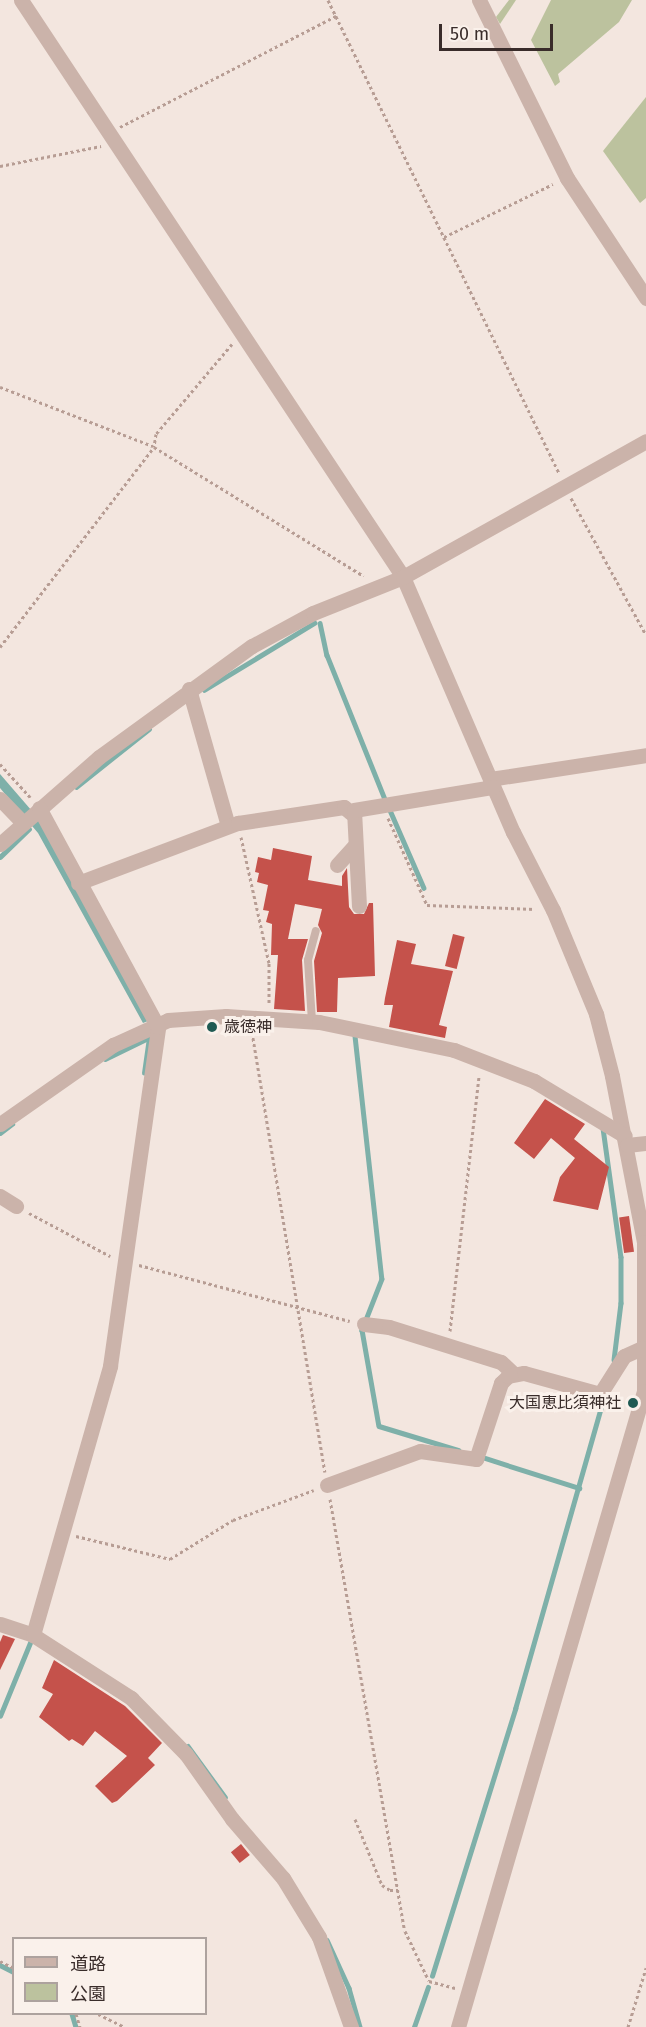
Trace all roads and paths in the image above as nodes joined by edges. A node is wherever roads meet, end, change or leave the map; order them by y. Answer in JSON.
{"nodes":[{"id":1,"x":21,"y":0,"type":"edge"},
{"id":2,"x":328,"y":0,"type":"edge"},
{"id":3,"x":479,"y":0,"type":"edge"},
{"id":4,"x":336,"y":16,"type":"junction"},
{"id":5,"x":112,"y":138,"type":"junction"},
{"id":6,"x":0,"y":166,"type":"edge"},
{"id":7,"x":567,"y":178,"type":"junction"},
{"id":8,"x":444,"y":237,"type":"junction"},
{"id":9,"x":646,"y":298,"type":"edge"},
{"id":10,"x":241,"y":333,"type":"junction"},
{"id":11,"x":0,"y":387,"type":"edge"},
{"id":12,"x":646,"y":441,"type":"edge"},
{"id":13,"x":154,"y":447,"type":"junction"},
{"id":14,"x":565,"y":486,"type":"junction"},
{"id":15,"x":403,"y":577,"type":"junction"},
{"id":16,"x":376,"y":588,"type":"junction"},
{"id":17,"x":646,"y":635,"type":"edge"},
{"id":18,"x":0,"y":647,"type":"edge"},
{"id":19,"x":189,"y":689,"type":"junction"},
{"id":20,"x":646,"y":755,"type":"edge"},
{"id":21,"x":0,"y":764,"type":"edge"},
{"id":22,"x":491,"y":783,"type":"junction"},
{"id":23,"x":0,"y":799,"type":"edge"},
{"id":24,"x":381,"y":803,"type":"junction"},
{"id":25,"x":351,"y":813,"type":"junction"},
{"id":26,"x":31,"y":815,"type":"junction"},
{"id":27,"x":233,"y":824,"type":"junction"},
{"id":28,"x":0,"y":844,"type":"edge"},
{"id":29,"x":354,"y":846,"type":"junction"},
{"id":30,"x":337,"y":865,"type":"dead end"},
{"id":31,"x":78,"y":883,"type":"junction"},
{"id":32,"x":359,"y":906,"type":"dead end"},
{"id":33,"x":553,"y":910,"type":"junction"},
{"id":34,"x":316,"y":931,"type":"dead end"},
{"id":35,"x":249,"y":1017,"type":"junction"},
{"id":36,"x":268,"y":1018,"type":"junction"},
{"id":37,"x":312,"y":1021,"type":"junction"},
{"id":38,"x":158,"y":1028,"type":"junction"},
{"id":39,"x":481,"y":1059,"type":"junction"},
{"id":40,"x":0,"y":1124,"type":"edge"},
{"id":41,"x":626,"y":1140,"type":"junction"},
{"id":42,"x":646,"y":1143,"type":"edge"},
{"id":43,"x":0,"y":1196,"type":"edge"},
{"id":44,"x":16,"y":1206,"type":"joint"},
{"id":45,"x":121,"y":1260,"type":"junction"},
{"id":46,"x":297,"y":1308,"type":"junction"},
{"id":47,"x":364,"y":1324,"type":"joint"},
{"id":48,"x":446,"y":1345,"type":"junction"},
{"id":49,"x":642,"y":1348,"type":"junction"},
{"id":50,"x":513,"y":1373,"type":"junction"},
{"id":51,"x":327,"y":1485,"type":"junction"},
{"id":52,"x":63,"y":1533,"type":"junction"},
{"id":53,"x":0,"y":1624,"type":"edge"},
{"id":54,"x":33,"y":1635,"type":"junction"},
{"id":55,"x":355,"y":1819,"type":"dead end"},
{"id":56,"x":398,"y":1890,"type":"junction"},
{"id":57,"x":646,"y":1968,"type":"edge"},
{"id":58,"x":469,"y":1992,"type":"junction"},
{"id":59,"x":102,"y":2015,"type":"edge"},
{"id":60,"x":125,"y":2027,"type":"edge"},
{"id":61,"x":351,"y":2027,"type":"edge"},
{"id":62,"x":458,"y":2027,"type":"edge"},
{"id":63,"x":628,"y":2027,"type":"edge"}],
"edges":[{"from":1,"to":5,"type":"street"},
{"from":2,"to":4,"type":"path"},
{"from":3,"to":7,"type":"street"},
{"from":4,"to":5,"type":"path"},
{"from":4,"to":8,"type":"path"},
{"from":5,"to":6,"type":"path"},
{"from":5,"to":10,"type":"street"},
{"from":7,"to":8,"type":"path"},
{"from":7,"to":9,"type":"street"},
{"from":8,"to":14,"type":"path"},
{"from":10,"to":13,"type":"path"},
{"from":10,"to":15,"type":"street"},
{"from":11,"to":13,"type":"path"},
{"from":12,"to":14,"type":"street"},
{"from":13,"to":16,"type":"path"},
{"from":13,"to":18,"type":"path"},
{"from":14,"to":15,"type":"street"},
{"from":14,"to":17,"type":"path"},
{"from":15,"to":16,"type":"street"},
{"from":15,"to":22,"type":"street"},
{"from":16,"to":19,"type":"street"},
{"from":19,"to":26,"type":"street"},
{"from":19,"to":27,"type":"street"},
{"from":20,"to":22,"type":"street"},
{"from":21,"to":26,"type":"path"},
{"from":22,"to":24,"type":"street"},
{"from":22,"to":33,"type":"street"},
{"from":23,"to":26,"type":"street"},
{"from":24,"to":25,"type":"street"},
{"from":24,"to":33,"type":"path"},
{"from":25,"to":27,"type":"street"},
{"from":25,"to":29,"type":"street"},
{"from":26,"to":28,"type":"street"},
{"from":26,"to":31,"type":"street"},
{"from":27,"to":31,"type":"street"},
{"from":27,"to":36,"type":"path"},
{"from":29,"to":30,"type":"street"},
{"from":29,"to":32,"type":"street"},
{"from":31,"to":38,"type":"street"},
{"from":33,"to":41,"type":"street"},
{"from":34,"to":37,"type":"lane"},
{"from":35,"to":36,"type":"street"},
{"from":35,"to":38,"type":"street"},
{"from":35,"to":46,"type":"path"},
{"from":36,"to":37,"type":"street"},
{"from":37,"to":39,"type":"street"},
{"from":38,"to":40,"type":"street"},
{"from":38,"to":45,"type":"street"},
{"from":39,"to":41,"type":"street"},
{"from":39,"to":48,"type":"path"},
{"from":41,"to":42,"type":"street"},
{"from":41,"to":49,"type":"street"},
{"from":43,"to":44,"type":"street"},
{"from":44,"to":45,"type":"path"},
{"from":45,"to":46,"type":"path"},
{"from":45,"to":52,"type":"street"},
{"from":46,"to":47,"type":"path"},
{"from":46,"to":51,"type":"path"},
{"from":47,"to":48,"type":"street"},
{"from":48,"to":50,"type":"street"},
{"from":49,"to":50,"type":"street"},
{"from":49,"to":58,"type":"street"},
{"from":50,"to":51,"type":"street"},
{"from":51,"to":52,"type":"path"},
{"from":51,"to":56,"type":"path"},
{"from":52,"to":54,"type":"street"},
{"from":53,"to":54,"type":"street"},
{"from":54,"to":61,"type":"street"},
{"from":55,"to":56,"type":"path"},
{"from":56,"to":58,"type":"path"},
{"from":57,"to":63,"type":"path"},
{"from":58,"to":62,"type":"street"},
{"from":59,"to":60,"type":"path"}]}
